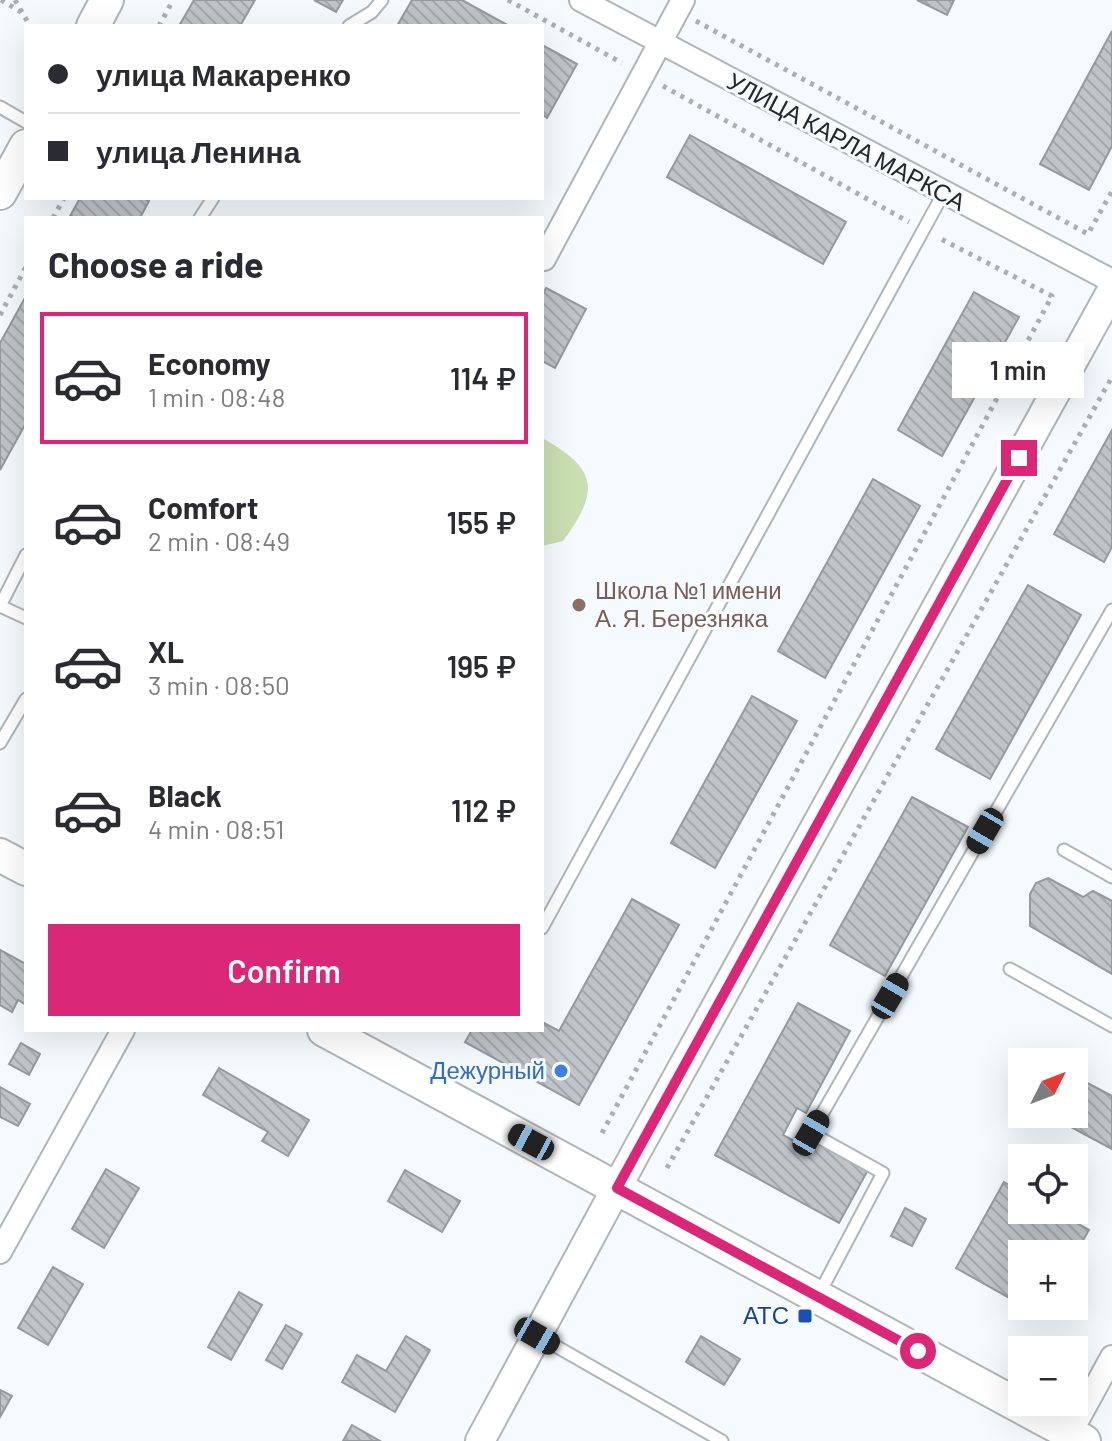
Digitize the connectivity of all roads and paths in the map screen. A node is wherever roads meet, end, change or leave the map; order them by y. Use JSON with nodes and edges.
{"nodes":[{"id":1,"x":1,"y":0,"type":"edge"},
{"id":2,"x":15,"y":0,"type":"edge"},
{"id":3,"x":107,"y":0,"type":"edge"},
{"id":4,"x":173,"y":0,"type":"edge"},
{"id":5,"x":382,"y":0,"type":"edge"},
{"id":6,"x":508,"y":0,"type":"edge"},
{"id":7,"x":581,"y":0,"type":"edge"},
{"id":8,"x":680,"y":5,"type":"edge"},
{"id":9,"x":22,"y":13,"type":"junction"},
{"id":10,"x":29,"y":24,"type":"edge"},
{"id":11,"x":94,"y":24,"type":"edge"},
{"id":12,"x":160,"y":24,"type":"edge"},
{"id":13,"x":352,"y":24,"type":"edge"},
{"id":14,"x":661,"y":42,"type":"junction"},
{"id":15,"x":644,"y":75,"type":"junction"},
{"id":16,"x":0,"y":107,"type":"edge"},
{"id":17,"x":24,"y":121,"type":"edge"},
{"id":18,"x":24,"y":150,"type":"edge"},
{"id":19,"x":1112,"y":191,"type":"edge"},
{"id":20,"x":0,"y":193,"type":"edge"},
{"id":21,"x":943,"y":194,"type":"junction"},
{"id":22,"x":924,"y":230,"type":"junction"},
{"id":23,"x":544,"y":259,"type":"edge"},
{"id":24,"x":24,"y":271,"type":"edge"},
{"id":25,"x":1112,"y":281,"type":"edge"},
{"id":26,"x":1112,"y":290,"type":"edge"},
{"id":27,"x":0,"y":315,"type":"edge"},
{"id":28,"x":1112,"y":377,"type":"edge"},
{"id":29,"x":24,"y":559,"type":"edge"},
{"id":30,"x":0,"y":606,"type":"edge"},
{"id":31,"x":1112,"y":610,"type":"edge"},
{"id":32,"x":24,"y":617,"type":"edge"},
{"id":33,"x":24,"y":702,"type":"edge"},
{"id":34,"x":0,"y":743,"type":"edge"},
{"id":35,"x":1064,"y":850,"type":"dead end"},
{"id":36,"x":0,"y":855,"type":"edge"},
{"id":37,"x":24,"y":868,"type":"edge"},
{"id":38,"x":1112,"y":877,"type":"edge"},
{"id":39,"x":544,"y":924,"type":"edge"},
{"id":40,"x":1010,"y":969,"type":"dead end"},
{"id":41,"x":1112,"y":1026,"type":"edge"},
{"id":42,"x":122,"y":1032,"type":"edge"},
{"id":43,"x":328,"y":1032,"type":"edge"},
{"id":44,"x":602,"y":1133,"type":"dead end"},
{"id":45,"x":667,"y":1168,"type":"dead end"},
{"id":46,"x":617,"y":1188,"type":"junction"},
{"id":47,"x":0,"y":1252,"type":"edge"},
{"id":48,"x":818,"y":1297,"type":"junction"},
{"id":49,"x":537,"y":1336,"type":"junction"},
{"id":50,"x":1112,"y":1357,"type":"edge"},
{"id":51,"x":1073,"y":1438,"type":"edge"},
{"id":52,"x":480,"y":1441,"type":"edge"},
{"id":53,"x":722,"y":1441,"type":"edge"}],
"edges":[{"from":1,"to":9,"type":"path"},
{"from":2,"to":9,"type":"path"},
{"from":3,"to":11,"type":"main road"},
{"from":4,"to":12,"type":"path"},
{"from":5,"to":13,"type":"lane"},
{"from":6,"to":15,"type":"path"},
{"from":7,"to":14,"type":"street","name":"УЛИЦА КАРЛА МАРКСА"},
{"from":8,"to":14,"type":"street"},
{"from":8,"to":19,"type":"path"},
{"from":9,"to":10,"type":"path"},
{"from":14,"to":15,"type":"street"},
{"from":14,"to":21,"type":"street","name":"УЛИЦА КАРЛА МАРКСА"},
{"from":15,"to":22,"type":"path"},
{"from":15,"to":23,"type":"street"},
{"from":16,"to":17,"type":"lane"},
{"from":18,"to":20,"type":"main road"},
{"from":21,"to":22,"type":"lane"},
{"from":21,"to":25,"type":"street","name":"УЛИЦА КАРЛА МАРКСА"},
{"from":22,"to":39,"type":"lane"},
{"from":22,"to":44,"type":"path"},
{"from":24,"to":27,"type":"path"},
{"from":26,"to":46,"type":"street"},
{"from":28,"to":45,"type":"path"},
{"from":29,"to":30,"type":"lane"},
{"from":30,"to":32,"type":"lane"},
{"from":31,"to":48,"type":"lane"},
{"from":33,"to":34,"type":"lane"},
{"from":35,"to":38,"type":"lane"},
{"from":36,"to":37,"type":"main road"},
{"from":40,"to":41,"type":"lane"},
{"from":42,"to":47,"type":"street"},
{"from":43,"to":46,"type":"main road"},
{"from":46,"to":48,"type":"main road"},
{"from":46,"to":49,"type":"street"},
{"from":48,"to":51,"type":"main road"},
{"from":49,"to":52,"type":"street"},
{"from":49,"to":53,"type":"lane"},
{"from":50,"to":51,"type":"street"}]}
